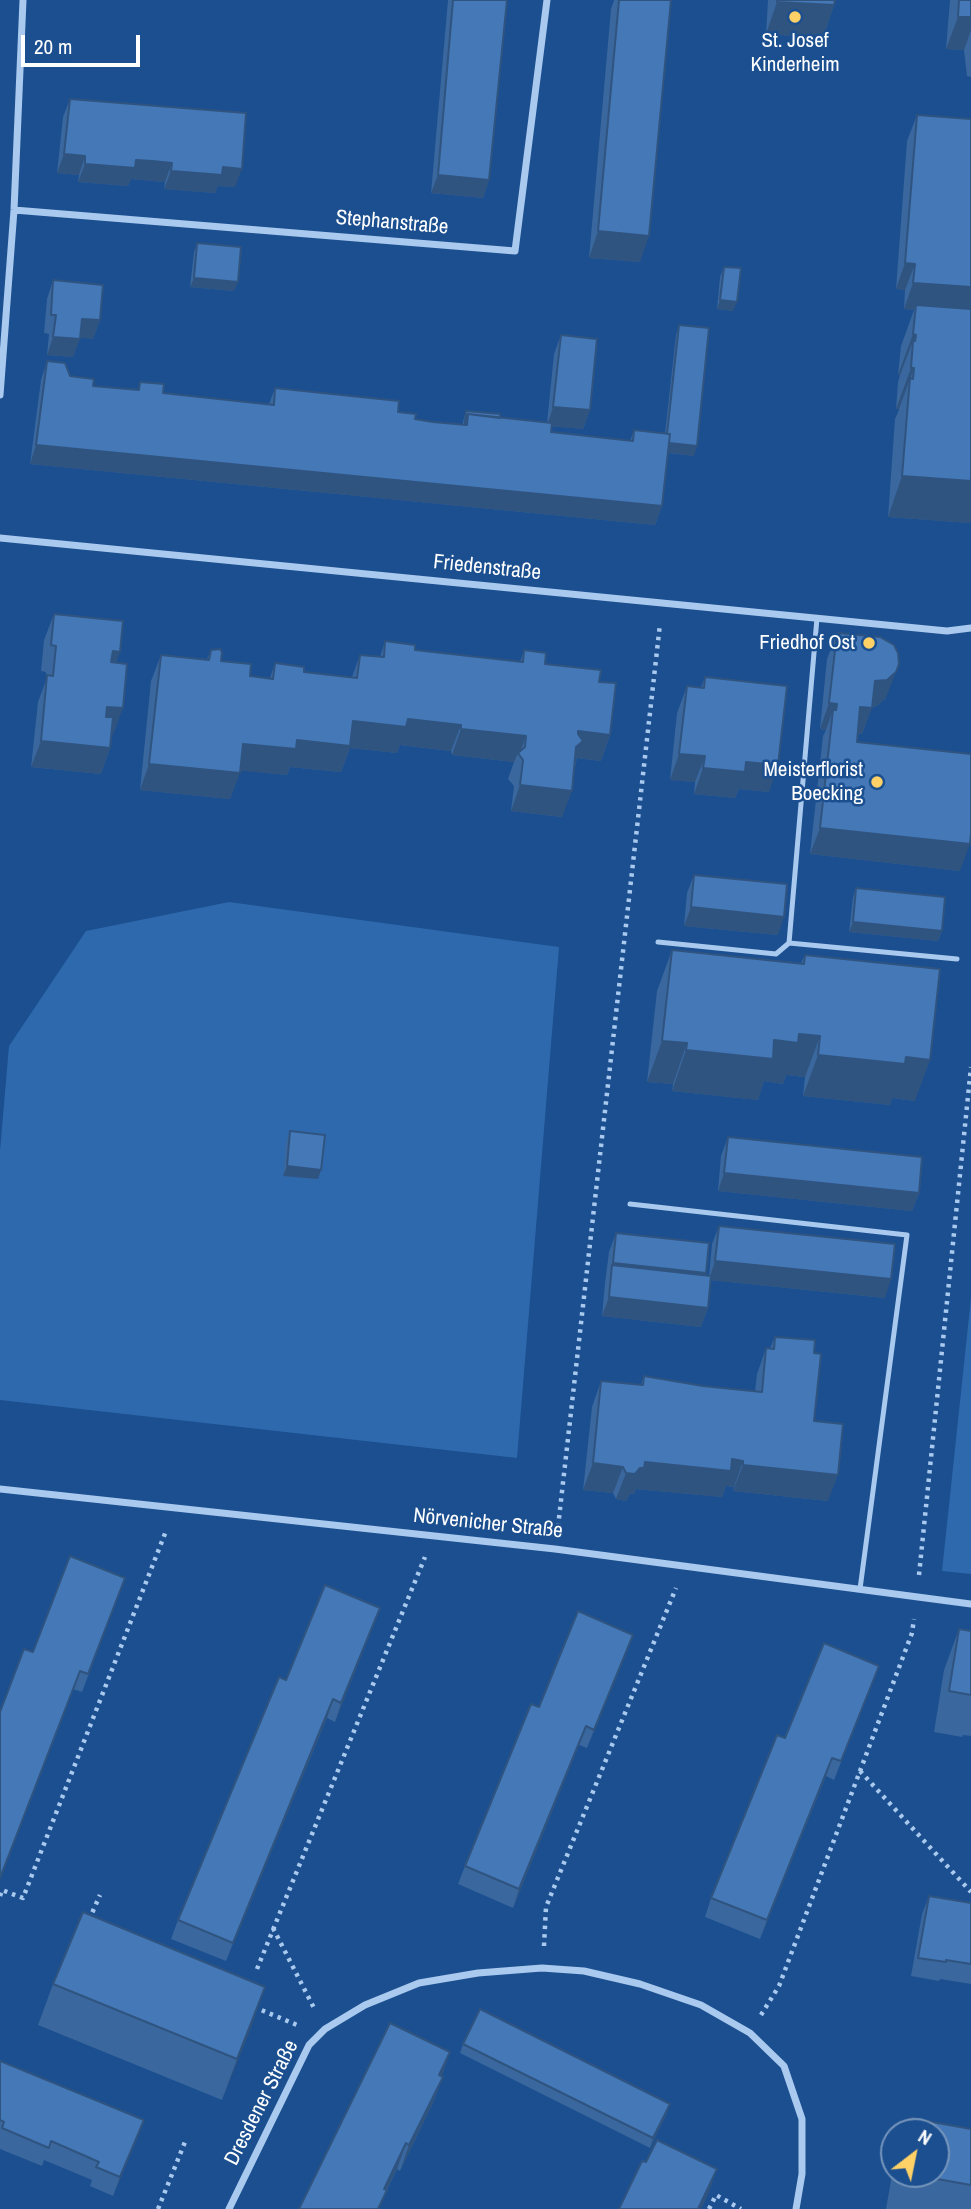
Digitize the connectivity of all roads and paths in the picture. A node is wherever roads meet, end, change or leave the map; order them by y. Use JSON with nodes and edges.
{"nodes":[{"id":1,"x":23,"y":0,"type":"edge"},
{"id":2,"x":547,"y":0,"type":"edge"},
{"id":3,"x":14,"y":210,"type":"junction"},
{"id":4,"x":0,"y":395,"type":"edge"},
{"id":5,"x":0,"y":538,"type":"edge"},
{"id":6,"x":662,"y":603,"type":"junction"},
{"id":7,"x":817,"y":618,"type":"junction"},
{"id":8,"x":971,"y":628,"type":"edge"},
{"id":9,"x":658,"y":942,"type":"dead end"},
{"id":10,"x":789,"y":943,"type":"junction"},
{"id":11,"x":957,"y":959,"type":"dead end"},
{"id":12,"x":971,"y":1067,"type":"edge"},
{"id":13,"x":630,"y":1205,"type":"dead end"},
{"id":14,"x":0,"y":1489,"type":"edge"},
{"id":15,"x":175,"y":1507,"type":"junction"},
{"id":16,"x":434,"y":1537,"type":"junction"},
{"id":17,"x":555,"y":1549,"type":"junction"},
{"id":18,"x":685,"y":1564,"type":"junction"},
{"id":19,"x":860,"y":1590,"type":"junction"},
{"id":20,"x":917,"y":1597,"type":"junction"},
{"id":21,"x":971,"y":1604,"type":"edge"},
{"id":22,"x":860,"y":1771,"type":"junction"},
{"id":23,"x":971,"y":1892,"type":"edge"},
{"id":24,"x":100,"y":1895,"type":"dead end"},
{"id":25,"x":0,"y":1896,"type":"edge"},
{"id":26,"x":86,"y":1927,"type":"edge"},
{"id":27,"x":273,"y":1928,"type":"junction"},
{"id":28,"x":542,"y":1968,"type":"junction"},
{"id":29,"x":257,"y":1969,"type":"dead end"},
{"id":30,"x":242,"y":2002,"type":"edge"},
{"id":31,"x":320,"y":2021,"type":"junction"},
{"id":32,"x":325,"y":2029,"type":"junction"},
{"id":33,"x":750,"y":2033,"type":"junction"},
{"id":34,"x":185,"y":2142,"type":"dead end"},
{"id":35,"x":158,"y":2209,"type":"edge"},
{"id":36,"x":229,"y":2209,"type":"edge"},
{"id":37,"x":709,"y":2209,"type":"edge"},
{"id":38,"x":740,"y":2209,"type":"edge"},
{"id":39,"x":796,"y":2209,"type":"edge"}],
"edges":[{"from":1,"to":3,"type":"street"},
{"from":2,"to":3,"type":"street","name":"Stephanstraße"},
{"from":3,"to":4,"type":"street"},
{"from":5,"to":6,"type":"street","name":"Friedenstraße"},
{"from":6,"to":7,"type":"street","name":"Friedenstraße"},
{"from":6,"to":17,"type":"path"},
{"from":7,"to":8,"type":"street","name":"Friedenstraße"},
{"from":7,"to":10,"type":"lane"},
{"from":9,"to":10,"type":"lane"},
{"from":10,"to":11,"type":"lane"},
{"from":12,"to":20,"type":"path"},
{"from":13,"to":19,"type":"lane"},
{"from":14,"to":15,"type":"street","name":"Nörvenicher Straße"},
{"from":15,"to":16,"type":"street","name":"Nörvenicher Straße"},
{"from":15,"to":25,"type":"path"},
{"from":16,"to":17,"type":"street","name":"Nörvenicher Straße"},
{"from":16,"to":27,"type":"path"},
{"from":17,"to":18,"type":"street","name":"Nörvenicher Straße"},
{"from":18,"to":19,"type":"street","name":"Nörvenicher Straße"},
{"from":18,"to":28,"type":"path"},
{"from":19,"to":20,"type":"street","name":"Nörvenicher Straße"},
{"from":20,"to":21,"type":"street","name":"Nörvenicher Straße"},
{"from":20,"to":22,"type":"path"},
{"from":22,"to":23,"type":"path"},
{"from":22,"to":33,"type":"path"},
{"from":24,"to":26,"type":"path"},
{"from":27,"to":29,"type":"path"},
{"from":27,"to":31,"type":"path"},
{"from":28,"to":32,"type":"street","name":"Dresdener Straße"},
{"from":28,"to":33,"type":"street","name":"Dresdener Straße"},
{"from":30,"to":31,"type":"path"},
{"from":31,"to":32,"type":"path"},
{"from":32,"to":36,"type":"street","name":"Dresdener Straße"},
{"from":33,"to":39,"type":"street","name":"Dresdener Straße"},
{"from":34,"to":35,"type":"path"},
{"from":37,"to":38,"type":"path"}]}
